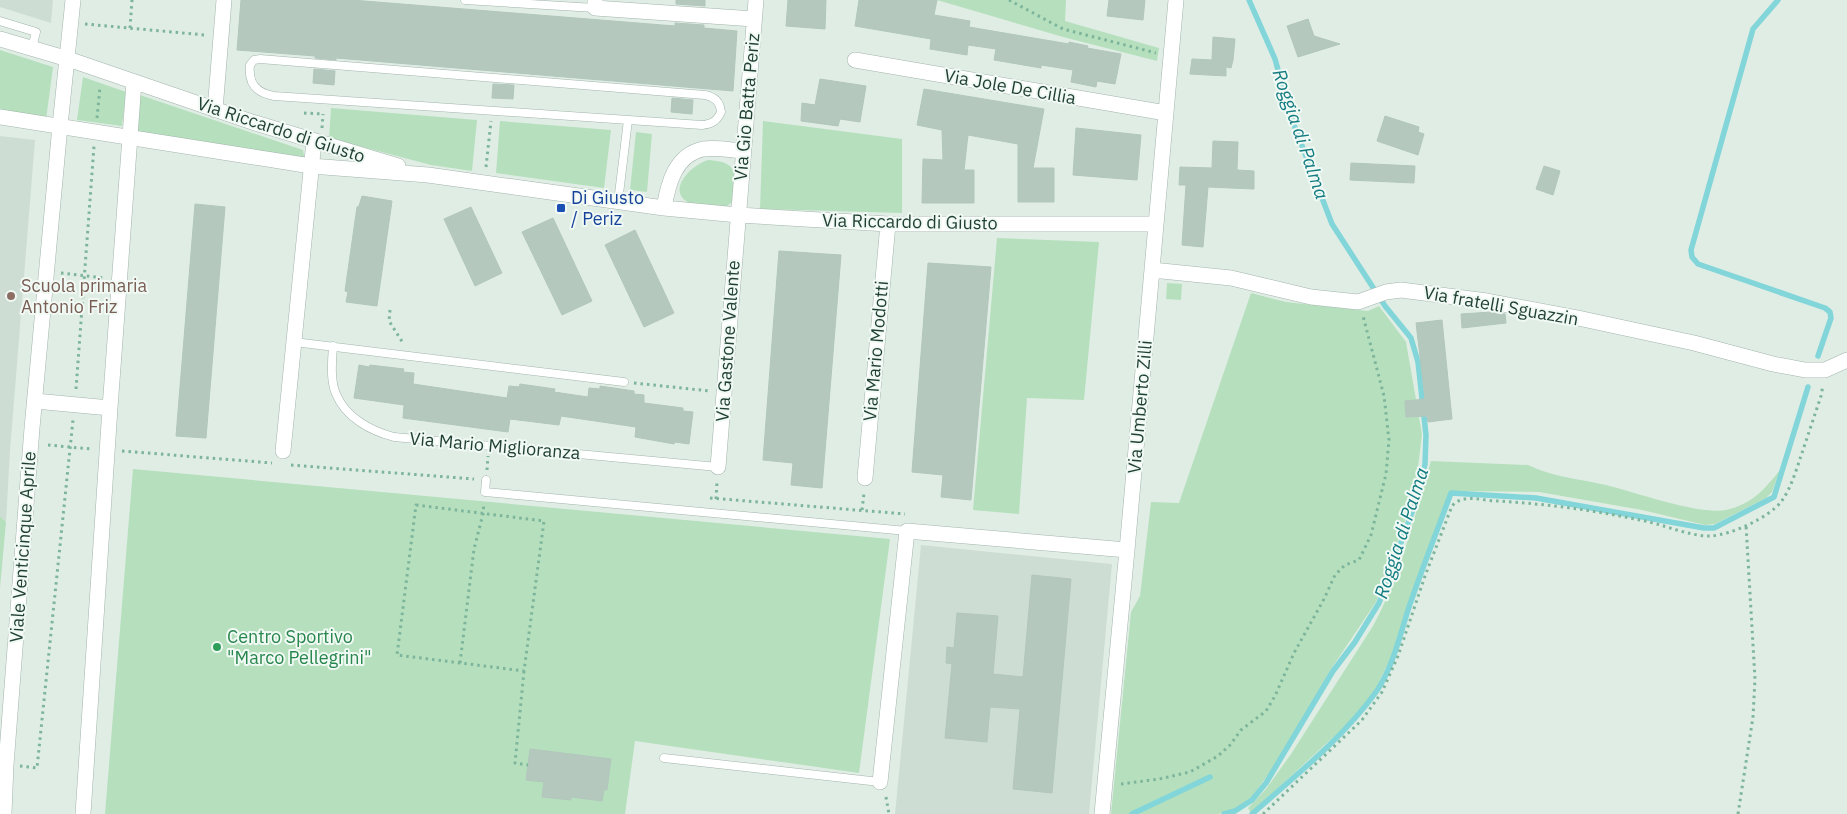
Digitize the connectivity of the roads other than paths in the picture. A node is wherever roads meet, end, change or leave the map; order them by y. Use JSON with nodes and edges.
{"nodes":[{"id":1,"x":74,"y":0,"type":"edge"},
{"id":2,"x":224,"y":0,"type":"edge"},
{"id":3,"x":465,"y":0,"type":"edge"},
{"id":4,"x":756,"y":0,"type":"edge"},
{"id":5,"x":1176,"y":0,"type":"edge"},
{"id":6,"x":595,"y":4,"type":"edge"},
{"id":7,"x":647,"y":6,"type":"edge"},
{"id":8,"x":754,"y":19,"type":"junction"},
{"id":9,"x":0,"y":21,"type":"edge"},
{"id":10,"x":0,"y":39,"type":"edge"},
{"id":11,"x":32,"y":48,"type":"junction"},
{"id":12,"x":68,"y":59,"type":"junction"},
{"id":13,"x":855,"y":60,"type":"dead end"},
{"id":14,"x":134,"y":82,"type":"junction"},
{"id":15,"x":215,"y":110,"type":"junction"},
{"id":16,"x":1166,"y":113,"type":"junction"},
{"id":17,"x":0,"y":117,"type":"edge"},
{"id":18,"x":628,"y":120,"type":"junction"},
{"id":19,"x":60,"y":126,"type":"junction"},
{"id":20,"x":131,"y":137,"type":"junction"},
{"id":21,"x":314,"y":142,"type":"junction"},
{"id":22,"x":743,"y":151,"type":"junction"},
{"id":23,"x":312,"y":166,"type":"junction"},
{"id":24,"x":428,"y":175,"type":"junction"},
{"id":25,"x":618,"y":202,"type":"junction"},
{"id":26,"x":664,"y":208,"type":"junction"},
{"id":27,"x":738,"y":215,"type":"junction"},
{"id":28,"x":888,"y":224,"type":"junction"},
{"id":29,"x":1156,"y":224,"type":"junction"},
{"id":30,"x":1152,"y":270,"type":"junction"},
{"id":31,"x":294,"y":342,"type":"junction"},
{"id":32,"x":333,"y":346,"type":"junction"},
{"id":33,"x":1847,"y":360,"type":"edge"},
{"id":34,"x":624,"y":382,"type":"road end"},
{"id":35,"x":35,"y":401,"type":"junction"},
{"id":36,"x":110,"y":408,"type":"junction"},
{"id":37,"x":283,"y":451,"type":"dead end"},
{"id":38,"x":718,"y":467,"type":"joint"},
{"id":39,"x":865,"y":478,"type":"dead end"},
{"id":40,"x":486,"y":480,"type":"road end"},
{"id":41,"x":907,"y":531,"type":"junction"},
{"id":42,"x":1127,"y":550,"type":"junction"},
{"id":43,"x":664,"y":758,"type":"dead end"},
{"id":44,"x":880,"y":782,"type":"joint"},
{"id":45,"x":4,"y":814,"type":"edge"},
{"id":46,"x":83,"y":814,"type":"edge"},
{"id":47,"x":1102,"y":814,"type":"edge"}],
"edges":[{"from":1,"to":12,"type":"street"},
{"from":2,"to":15,"type":"street"},
{"from":3,"to":6,"type":"lane"},
{"from":4,"to":8,"type":"street","name":"Via Gio Batta Periz"},
{"from":5,"to":16,"type":"street","name":"Via Umberto Zilli"},
{"from":6,"to":7,"type":"street"},
{"from":7,"to":8,"type":"street"},
{"from":8,"to":22,"type":"street","name":"Via Gio Batta Periz"},
{"from":9,"to":11,"type":"lane"},
{"from":10,"to":11,"type":"street","name":"Via Riccardo di Giusto"},
{"from":11,"to":12,"type":"street","name":"Via Riccardo di Giusto"},
{"from":12,"to":14,"type":"street","name":"Via Riccardo di Giusto"},
{"from":12,"to":19,"type":"street"},
{"from":13,"to":16,"type":"street","name":"Via Jole De Cillia"},
{"from":14,"to":15,"type":"street","name":"Via Riccardo di Giusto"},
{"from":14,"to":20,"type":"street"},
{"from":15,"to":21,"type":"street","name":"Via Riccardo di Giusto"},
{"from":16,"to":29,"type":"street","name":"Via Umberto Zilli"},
{"from":17,"to":19,"type":"street","name":"Via Riccardo di Giusto"},
{"from":18,"to":18,"type":"lane"},
{"from":18,"to":25,"type":"lane"},
{"from":19,"to":20,"type":"street","name":"Via Riccardo di Giusto"},
{"from":19,"to":35,"type":"street","name":"Viale Venticinque Aprile"},
{"from":20,"to":23,"type":"street","name":"Via Riccardo di Giusto"},
{"from":20,"to":36,"type":"street"},
{"from":21,"to":23,"type":"street"},
{"from":21,"to":24,"type":"street","name":"Via Riccardo di Giusto"},
{"from":22,"to":26,"type":"street"},
{"from":22,"to":27,"type":"street","name":"Via Gio Batta Periz"},
{"from":23,"to":24,"type":"street","name":"Via Riccardo di Giusto"},
{"from":23,"to":31,"type":"street"},
{"from":24,"to":25,"type":"street","name":"Via Riccardo di Giusto"},
{"from":25,"to":26,"type":"street","name":"Via Riccardo di Giusto"},
{"from":26,"to":27,"type":"street","name":"Via Riccardo di Giusto"},
{"from":27,"to":28,"type":"street","name":"Via Riccardo di Giusto"},
{"from":27,"to":38,"type":"street","name":"Via Gastone Valente"},
{"from":28,"to":29,"type":"street","name":"Via Riccardo di Giusto"},
{"from":28,"to":39,"type":"street","name":"Via Mario Modotti"},
{"from":29,"to":30,"type":"street","name":"Via Umberto Zilli"},
{"from":30,"to":33,"type":"street","name":"Via fratelli Sguazzin"},
{"from":30,"to":42,"type":"street","name":"Via Umberto Zilli"},
{"from":31,"to":32,"type":"lane"},
{"from":31,"to":37,"type":"street"},
{"from":32,"to":34,"type":"lane"},
{"from":32,"to":38,"type":"lane","name":"Via Mario Miglioranza"},
{"from":35,"to":36,"type":"street"},
{"from":35,"to":45,"type":"street","name":"Viale Venticinque Aprile"},
{"from":36,"to":46,"type":"street"},
{"from":40,"to":41,"type":"lane"},
{"from":41,"to":42,"type":"street"},
{"from":41,"to":44,"type":"street"},
{"from":42,"to":47,"type":"street","name":"Via Umberto Zilli"},
{"from":43,"to":44,"type":"lane"}]}
